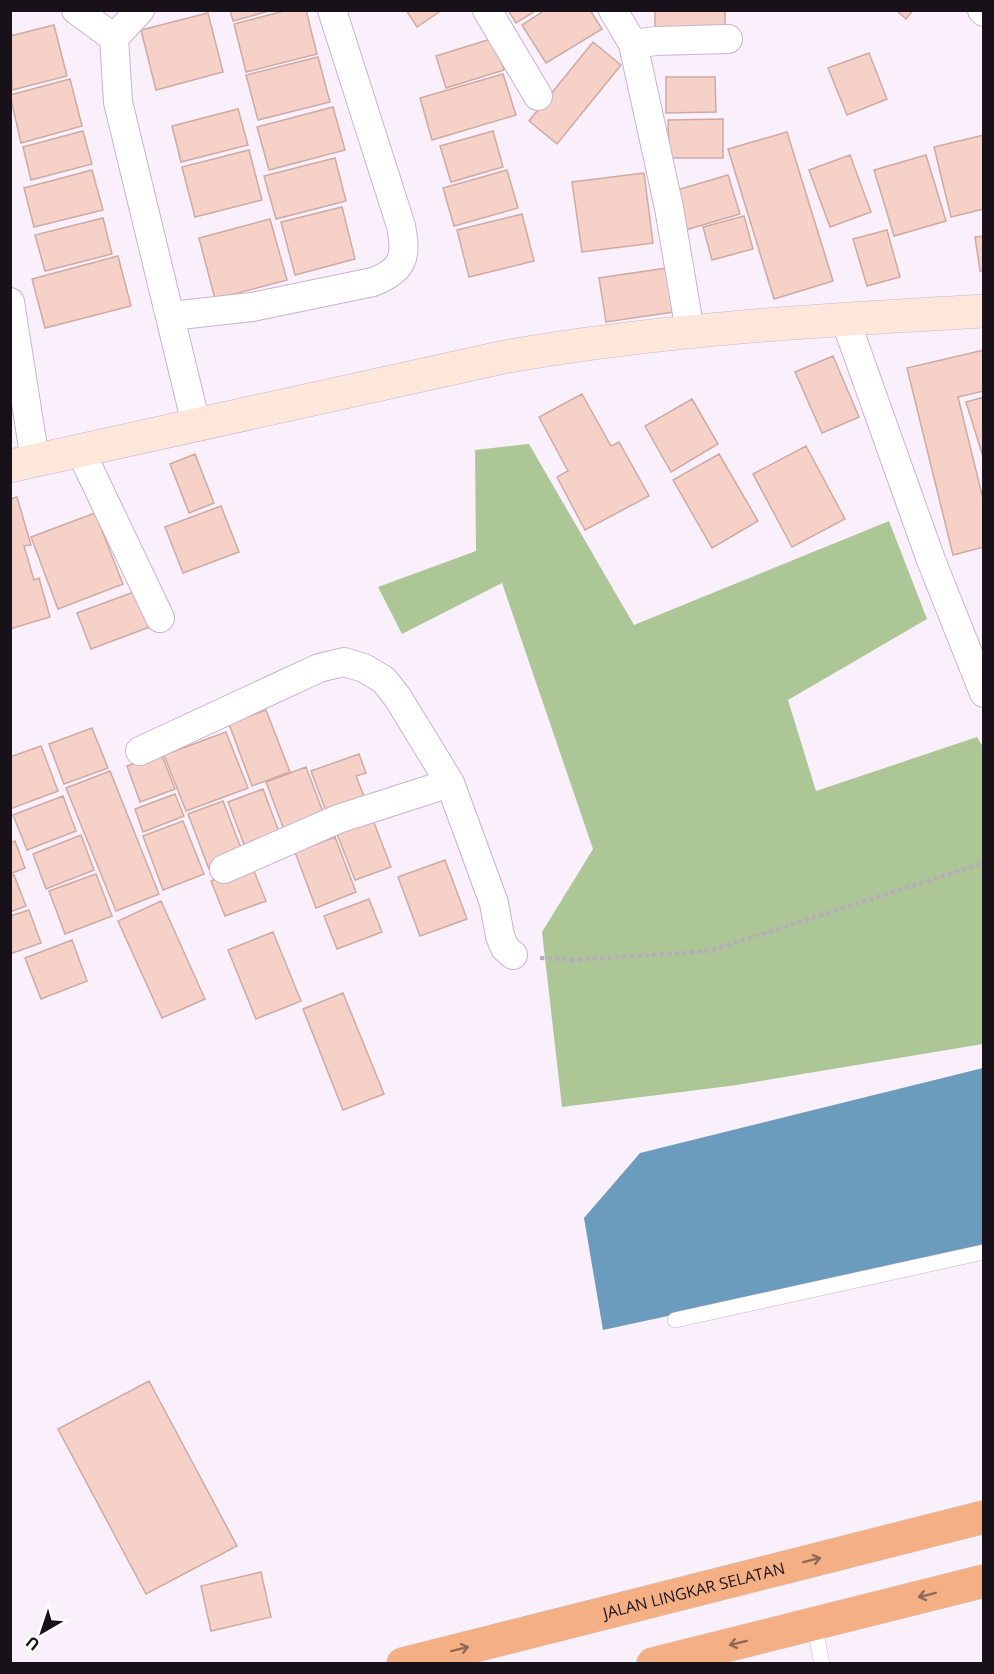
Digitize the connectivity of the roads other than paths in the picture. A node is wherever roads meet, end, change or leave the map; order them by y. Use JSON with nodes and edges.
{"nodes":[{"id":1,"x":76,"y":10,"type":"edge"},
{"id":2,"x":140,"y":10,"type":"edge"},
{"id":3,"x":332,"y":10,"type":"edge"},
{"id":4,"x":487,"y":10,"type":"edge"},
{"id":5,"x":613,"y":10,"type":"edge"},
{"id":6,"x":114,"y":38,"type":"junction"},
{"id":7,"x":728,"y":39,"type":"dead end"},
{"id":8,"x":633,"y":44,"type":"junction"},
{"id":9,"x":538,"y":96,"type":"dead end"},
{"id":10,"x":10,"y":302,"type":"edge"},
{"id":11,"x":984,"y":311,"type":"edge"},
{"id":12,"x":171,"y":316,"type":"junction"},
{"id":13,"x":845,"y":319,"type":"junction"},
{"id":14,"x":690,"y":331,"type":"junction"},
{"id":15,"x":196,"y":424,"type":"junction"},
{"id":16,"x":81,"y":450,"type":"junction"},
{"id":17,"x":23,"y":463,"type":"edge"},
{"id":18,"x":160,"y":618,"type":"dead end"},
{"id":19,"x":984,"y":693,"type":"edge"},
{"id":20,"x":140,"y":751,"type":"dead end"},
{"id":21,"x":450,"y":783,"type":"junction"},
{"id":22,"x":224,"y":869,"type":"dead end"},
{"id":23,"x":513,"y":956,"type":"road end"},
{"id":24,"x":984,"y":1252,"type":"edge"},
{"id":25,"x":675,"y":1320,"type":"dead end"},
{"id":26,"x":984,"y":1517,"type":"edge"},
{"id":27,"x":984,"y":1581,"type":"edge"},
{"id":28,"x":814,"y":1624,"type":"junction"},
{"id":29,"x":403,"y":1664,"type":"edge"},
{"id":30,"x":653,"y":1664,"type":"edge"},
{"id":31,"x":822,"y":1664,"type":"edge"}],
"edges":[{"from":1,"to":6,"type":"street"},
{"from":2,"to":6,"type":"street"},
{"from":3,"to":12,"type":"street"},
{"from":4,"to":9,"type":"street"},
{"from":5,"to":8,"type":"street"},
{"from":6,"to":12,"type":"street"},
{"from":7,"to":8,"type":"street"},
{"from":8,"to":14,"type":"street"},
{"from":10,"to":17,"type":"street"},
{"from":11,"to":13,"type":"street"},
{"from":12,"to":15,"type":"street"},
{"from":13,"to":14,"type":"street"},
{"from":13,"to":19,"type":"street"},
{"from":14,"to":15,"type":"street"},
{"from":15,"to":16,"type":"street"},
{"from":16,"to":17,"type":"street"},
{"from":16,"to":18,"type":"street"},
{"from":20,"to":21,"type":"street"},
{"from":21,"to":22,"type":"street"},
{"from":21,"to":23,"type":"street"},
{"from":24,"to":25,"type":"lane"},
{"from":29,"to":26,"type":"highway","name":"JALAN LINGKAR SELATAN","one_way":true},
{"from":27,"to":28,"type":"highway","one_way":true},
{"from":28,"to":30,"type":"highway","one_way":true},
{"from":28,"to":31,"type":"lane"}]}
